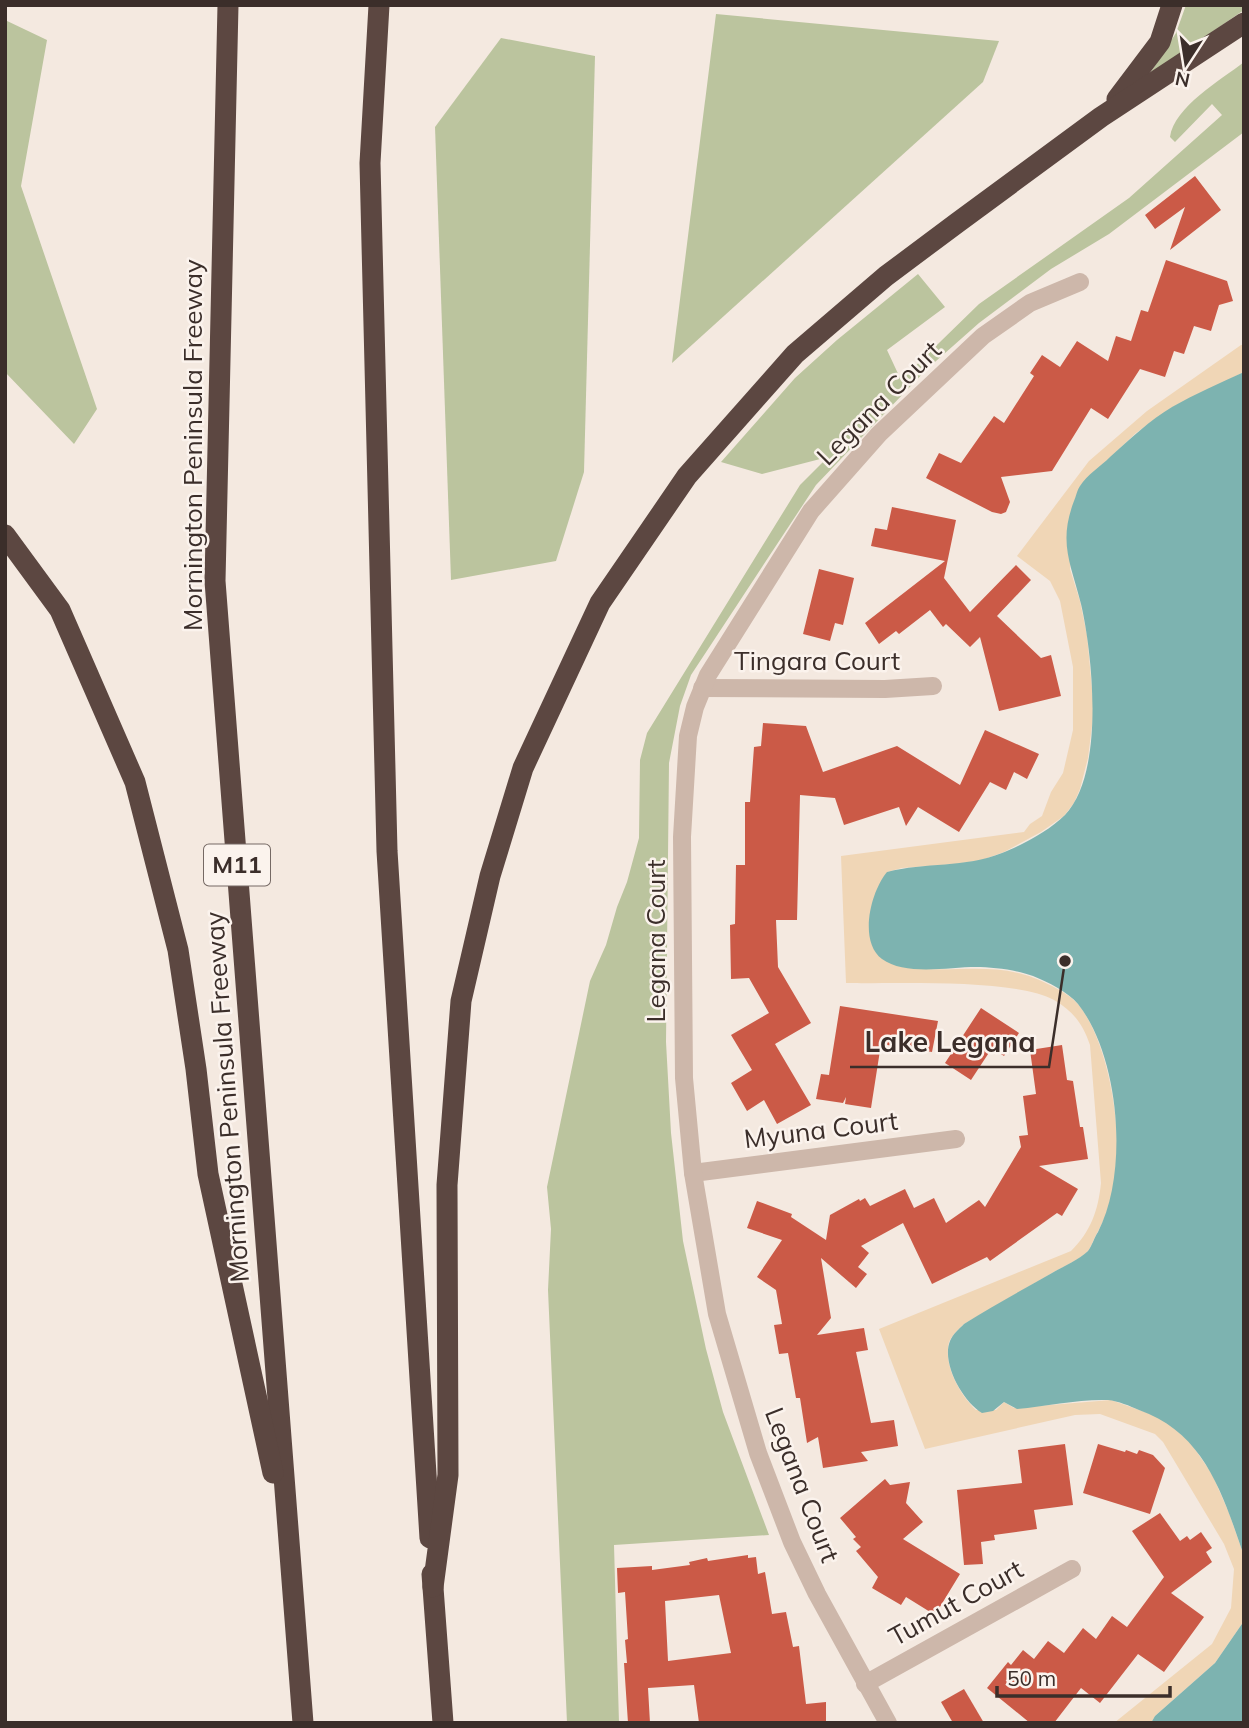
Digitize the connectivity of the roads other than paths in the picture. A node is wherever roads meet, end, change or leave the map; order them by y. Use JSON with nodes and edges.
{"nodes":[{"id":1,"x":228,"y":5,"type":"edge"},
{"id":2,"x":379,"y":5,"type":"edge"},
{"id":3,"x":1172,"y":5,"type":"edge"},
{"id":4,"x":1244,"y":23,"type":"edge"},
{"id":5,"x":1101,"y":117,"type":"junction"},
{"id":6,"x":1080,"y":282,"type":"dead end"},
{"id":7,"x":5,"y":535,"type":"edge"},
{"id":8,"x":933,"y":686,"type":"dead end"},
{"id":9,"x":702,"y":688,"type":"junction"},
{"id":10,"x":956,"y":1139,"type":"dead end"},
{"id":11,"x":693,"y":1173,"type":"junction"},
{"id":12,"x":290,"y":1550,"type":"junction"},
{"id":13,"x":1072,"y":1569,"type":"dead end"},
{"id":14,"x":433,"y":1587,"type":"junction"},
{"id":15,"x":865,"y":1684,"type":"junction"},
{"id":16,"x":303,"y":1723,"type":"edge"},
{"id":17,"x":443,"y":1723,"type":"edge"},
{"id":18,"x":888,"y":1723,"type":"edge"}],
"edges":[{"from":1,"to":12,"type":"highway","name":"Mornington Peninsula Freeway","number":"M11"},
{"from":2,"to":14,"type":"highway"},
{"from":3,"to":5,"type":"highway"},
{"from":4,"to":5,"type":"highway"},
{"from":5,"to":14,"type":"highway"},
{"from":6,"to":9,"type":"street","name":"Legana Court"},
{"from":7,"to":12,"type":"highway"},
{"from":8,"to":9,"type":"street","name":"Tingara Court"},
{"from":9,"to":11,"type":"street","name":"Legana Court"},
{"from":10,"to":11,"type":"street","name":"Myuna Court"},
{"from":11,"to":15,"type":"street","name":"Legana Court"},
{"from":12,"to":16,"type":"highway","name":"Mornington Peninsula Freeway","number":"M11"},
{"from":13,"to":15,"type":"street","name":"Tumut Court"},
{"from":14,"to":17,"type":"highway"},
{"from":15,"to":18,"type":"street","name":"Legana Court"}]}
